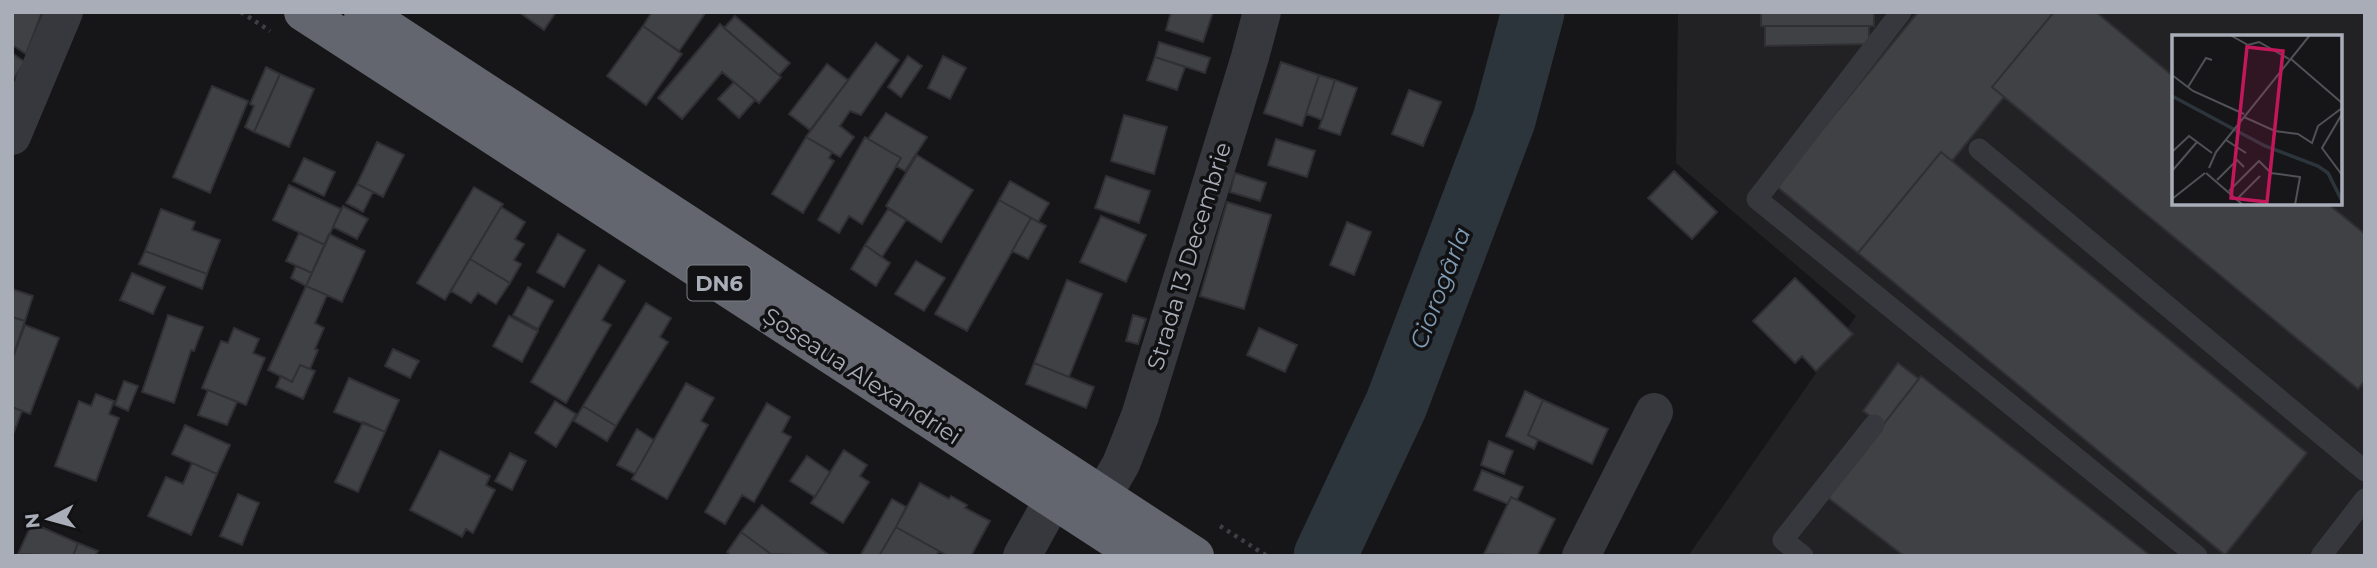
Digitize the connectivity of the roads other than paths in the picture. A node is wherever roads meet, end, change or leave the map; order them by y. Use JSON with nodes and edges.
{"nodes":[{"id":1,"x":64,"y":12,"type":"edge"},
{"id":2,"x":303,"y":12,"type":"edge"},
{"id":3,"x":363,"y":12,"type":"edge"},
{"id":4,"x":1262,"y":12,"type":"edge"},
{"id":5,"x":1901,"y":12,"type":"edge"},
{"id":6,"x":12,"y":135,"type":"edge"},
{"id":7,"x":1979,"y":149,"type":"dead end"},
{"id":8,"x":1654,"y":412,"type":"dead end"},
{"id":9,"x":1874,"y":425,"type":"dead end"},
{"id":10,"x":2365,"y":471,"type":"edge"},
{"id":11,"x":1103,"y":495,"type":"junction"},
{"id":12,"x":2365,"y":499,"type":"edge"},
{"id":13,"x":1053,"y":500,"type":"junction"},
{"id":14,"x":1141,"y":544,"type":"edge"},
{"id":15,"x":1022,"y":556,"type":"edge"},
{"id":16,"x":1195,"y":556,"type":"edge"},
{"id":17,"x":1581,"y":556,"type":"edge"},
{"id":18,"x":1803,"y":556,"type":"edge"},
{"id":19,"x":2197,"y":556,"type":"edge"},
{"id":20,"x":2321,"y":556,"type":"edge"}],
"edges":[{"from":1,"to":6,"type":"street"},
{"from":2,"to":13,"type":"highway","name":"Șoseaua Alexandriei","number":"DN6"},
{"from":3,"to":11,"type":"highway","name":"Șoseaua Alexandriei","number":"DN6"},
{"from":4,"to":11,"type":"street","name":"Strada 13 Decembrie"},
{"from":5,"to":19,"type":"lane"},
{"from":7,"to":10,"type":"lane"},
{"from":8,"to":17,"type":"street"},
{"from":9,"to":18,"type":"lane"},
{"from":11,"to":14,"type":"highway","name":"Șoseaua Alexandriei","number":"DN6"},
{"from":12,"to":20,"type":"lane"},
{"from":13,"to":14,"type":"highway","name":"Șoseaua Alexandriei","number":"DN6"},
{"from":13,"to":15,"type":"street"},
{"from":14,"to":16,"type":"highway","name":"Șoseaua Alexandriei","number":"DN6"}]}
